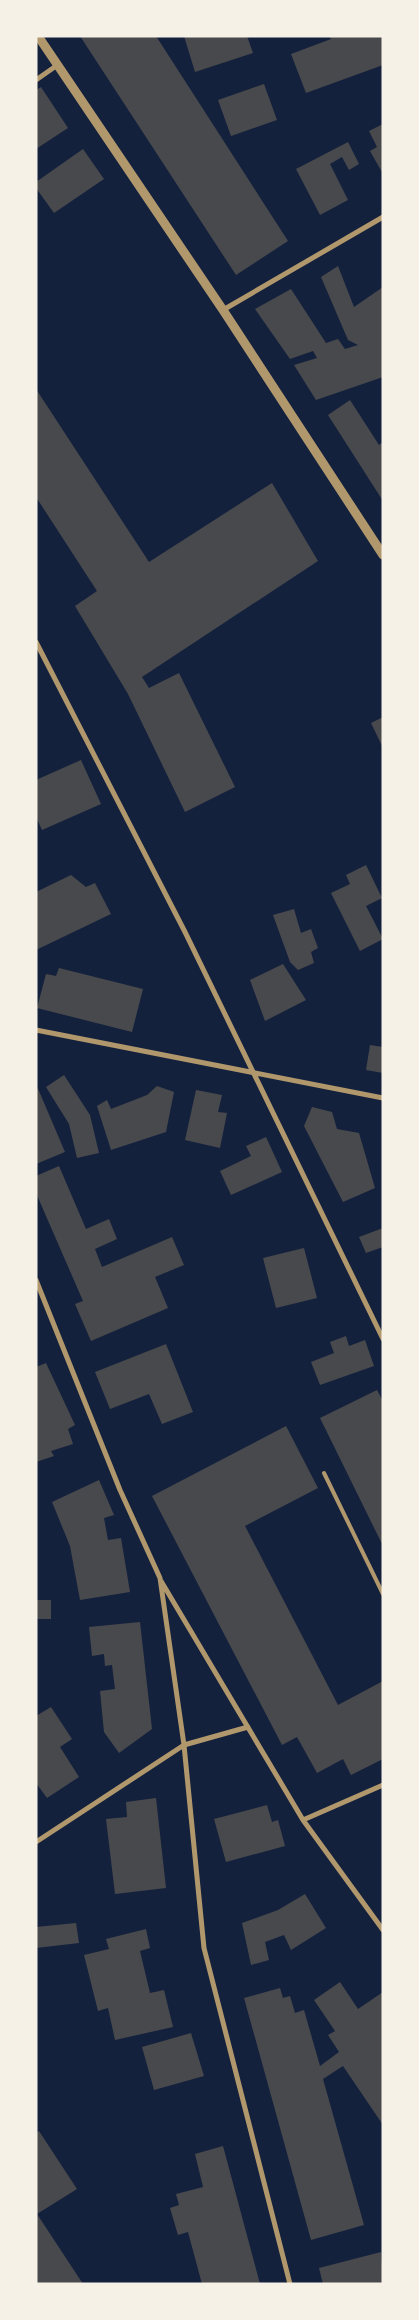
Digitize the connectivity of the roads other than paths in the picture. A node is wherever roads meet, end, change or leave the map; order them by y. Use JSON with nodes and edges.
{"nodes":[{"id":1,"x":38,"y":36,"type":"edge"},
{"id":2,"x":56,"y":66,"type":"junction"},
{"id":3,"x":36,"y":80,"type":"edge"},
{"id":4,"x":383,"y":217,"type":"edge"},
{"id":5,"x":223,"y":310,"type":"junction"},
{"id":6,"x":383,"y":555,"type":"edge"},
{"id":7,"x":36,"y":642,"type":"edge"},
{"id":8,"x":36,"y":1030,"type":"edge"},
{"id":9,"x":255,"y":1074,"type":"junction"},
{"id":10,"x":383,"y":1098,"type":"edge"},
{"id":11,"x":36,"y":1280,"type":"edge"},
{"id":12,"x":383,"y":1339,"type":"edge"},
{"id":13,"x":324,"y":1473,"type":"dead end"},
{"id":14,"x":160,"y":1578,"type":"junction"},
{"id":15,"x":383,"y":1594,"type":"edge"},
{"id":16,"x":248,"y":1726,"type":"junction"},
{"id":17,"x":184,"y":1745,"type":"junction"},
{"id":18,"x":383,"y":1785,"type":"edge"},
{"id":19,"x":303,"y":1820,"type":"junction"},
{"id":20,"x":36,"y":1842,"type":"edge"},
{"id":21,"x":383,"y":1930,"type":"edge"},
{"id":22,"x":290,"y":2284,"type":"edge"}],
"edges":[{"from":1,"to":2,"type":"street"},
{"from":2,"to":3,"type":"street"},
{"from":2,"to":5,"type":"street"},
{"from":4,"to":5,"type":"street"},
{"from":5,"to":6,"type":"street"},
{"from":7,"to":9,"type":"street"},
{"from":8,"to":9,"type":"street"},
{"from":9,"to":10,"type":"street"},
{"from":9,"to":12,"type":"street"},
{"from":11,"to":14,"type":"street"},
{"from":13,"to":15,"type":"lane"},
{"from":14,"to":16,"type":"street"},
{"from":14,"to":17,"type":"street"},
{"from":16,"to":17,"type":"street"},
{"from":16,"to":19,"type":"street"},
{"from":17,"to":20,"type":"street"},
{"from":17,"to":22,"type":"street"},
{"from":18,"to":19,"type":"street"},
{"from":19,"to":21,"type":"street"}]}
